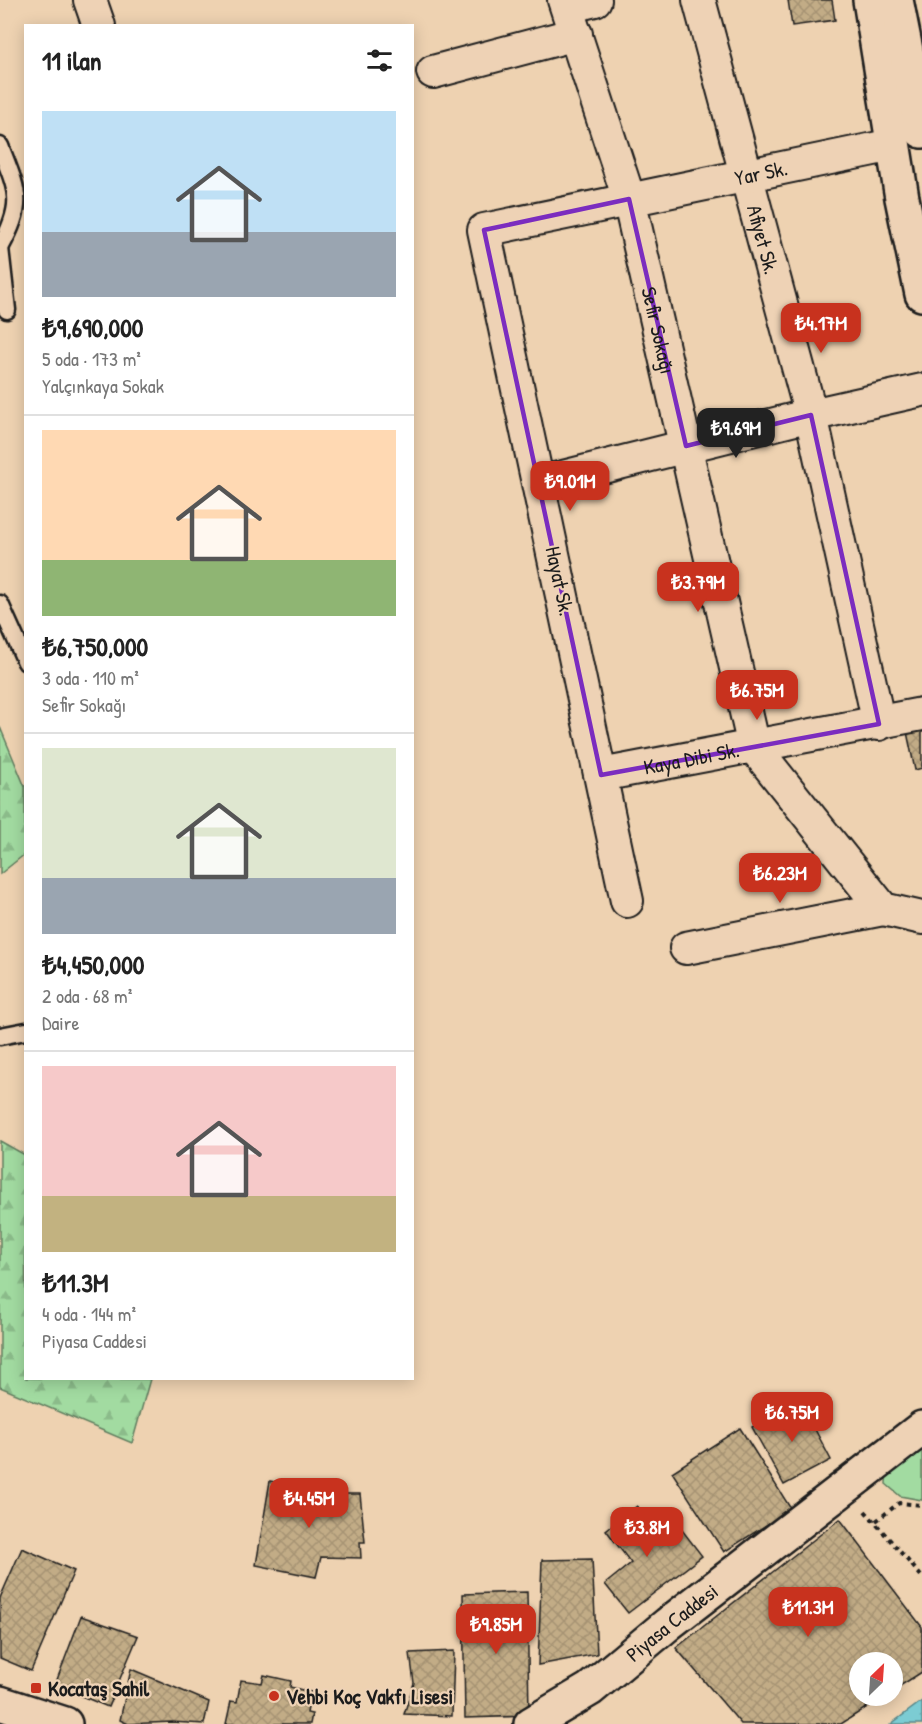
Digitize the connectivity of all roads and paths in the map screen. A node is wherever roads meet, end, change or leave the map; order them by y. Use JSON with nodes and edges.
{"nodes":[{"id":1,"x":90,"y":0,"type":"edge"},
{"id":2,"x":699,"y":0,"type":"edge"},
{"id":3,"x":895,"y":2,"type":"edge"},
{"id":4,"x":575,"y":10,"type":"edge"},
{"id":5,"x":98,"y":24,"type":"edge"},
{"id":6,"x":433,"y":72,"type":"dead end"},
{"id":7,"x":922,"y":131,"type":"edge"},
{"id":8,"x":908,"y":142,"type":"edge"},
{"id":9,"x":0,"y":146,"type":"edge"},
{"id":10,"x":746,"y":174,"type":"junction"},
{"id":11,"x":629,"y":199,"type":"junction"},
{"id":12,"x":20,"y":225,"type":"edge"},
{"id":13,"x":0,"y":248,"type":"edge"},
{"id":14,"x":922,"y":294,"type":"edge"},
{"id":15,"x":7,"y":310,"type":"dead end"},
{"id":16,"x":922,"y":390,"type":"edge"},
{"id":17,"x":811,"y":415,"type":"junction"},
{"id":18,"x":686,"y":446,"type":"junction"},
{"id":19,"x":539,"y":483,"type":"junction"},
{"id":20,"x":0,"y":604,"type":"edge"},
{"id":21,"x":24,"y":658,"type":"edge"},
{"id":22,"x":922,"y":714,"type":"edge"},
{"id":23,"x":879,"y":724,"type":"junction"},
{"id":24,"x":754,"y":747,"type":"junction"},
{"id":25,"x":601,"y":775,"type":"junction"},
{"id":26,"x":627,"y":901,"type":"dead end"},
{"id":27,"x":883,"y":909,"type":"junction"},
{"id":28,"x":922,"y":918,"type":"edge"},
{"id":29,"x":686,"y":948,"type":"dead end"},
{"id":30,"x":24,"y":1031,"type":"edge"},
{"id":31,"x":0,"y":1036,"type":"edge"},
{"id":32,"x":922,"y":1428,"type":"edge"},
{"id":33,"x":844,"y":1489,"type":"junction"},
{"id":34,"x":922,"y":1505,"type":"edge"},
{"id":35,"x":876,"y":1521,"type":"junction"},
{"id":36,"x":922,"y":1577,"type":"edge"},
{"id":37,"x":0,"y":1703,"type":"edge"},
{"id":38,"x":65,"y":1724,"type":"edge"},
{"id":39,"x":531,"y":1724,"type":"edge"}],
"edges":[{"from":1,"to":5,"type":"street"},
{"from":2,"to":10,"type":"street","name":"Afiyet Sk."},
{"from":3,"to":7,"type":"main road"},
{"from":3,"to":8,"type":"main road"},
{"from":4,"to":6,"type":"street"},
{"from":4,"to":11,"type":"street","name":"Sefir Sokağı"},
{"from":8,"to":10,"type":"street","name":"Yar Sk."},
{"from":8,"to":14,"type":"main road"},
{"from":9,"to":12,"type":"lane"},
{"from":10,"to":11,"type":"street","name":"Yar Sk."},
{"from":10,"to":17,"type":"street","name":"Afiyet Sk."},
{"from":11,"to":18,"type":"street","name":"Sefir Sokağı"},
{"from":11,"to":19,"type":"street","name":"Hayat Sk."},
{"from":12,"to":13,"type":"lane"},
{"from":13,"to":15,"type":"lane"},
{"from":16,"to":17,"type":"street"},
{"from":17,"to":18,"type":"street"},
{"from":17,"to":23,"type":"street","name":"Afiyet Sk."},
{"from":18,"to":19,"type":"street"},
{"from":18,"to":24,"type":"street","name":"Sefir Sokağı"},
{"from":19,"to":25,"type":"street","name":"Hayat Sk."},
{"from":20,"to":21,"type":"lane"},
{"from":22,"to":23,"type":"street","name":"Kaya Dibi Sk."},
{"from":23,"to":24,"type":"street","name":"Kaya Dibi Sk."},
{"from":24,"to":25,"type":"street","name":"Kaya Dibi Sk."},
{"from":24,"to":27,"type":"street","name":"Sefir Sokağı"},
{"from":25,"to":26,"type":"street","name":"Hayat Sk."},
{"from":27,"to":28,"type":"street"},
{"from":27,"to":29,"type":"street"},
{"from":30,"to":31,"type":"lane"},
{"from":32,"to":33,"type":"main road","name":"Piyasa Caddesi"},
{"from":33,"to":35,"type":"path"},
{"from":33,"to":39,"type":"main road","name":"Piyasa Caddesi"},
{"from":34,"to":35,"type":"path"},
{"from":35,"to":36,"type":"path"},
{"from":37,"to":38,"type":"main road"}]}
